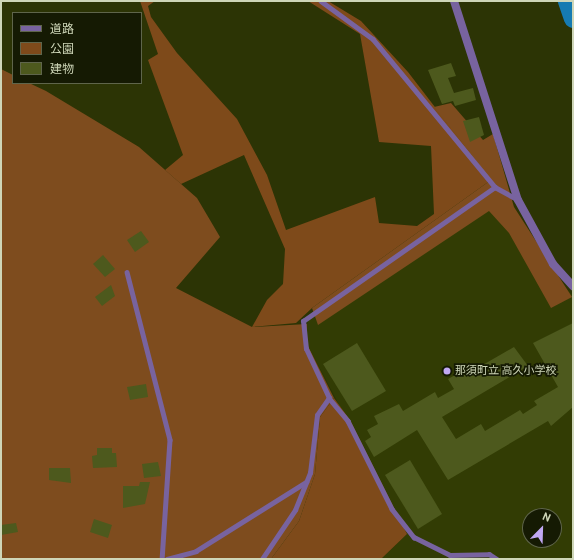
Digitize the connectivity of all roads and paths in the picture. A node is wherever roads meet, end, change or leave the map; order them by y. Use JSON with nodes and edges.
{"nodes":[{"id":1,"x":321,"y":1,"type":"edge"},
{"id":2,"x":454,"y":1,"type":"edge"},
{"id":3,"x":494,"y":187,"type":"junction"},
{"id":4,"x":518,"y":200,"type":"junction"},
{"id":5,"x":127,"y":272,"type":"dead end"},
{"id":6,"x":573,"y":286,"type":"edge"},
{"id":7,"x":330,"y":398,"type":"junction"},
{"id":8,"x":306,"y":482,"type":"junction"},
{"id":9,"x":162,"y":559,"type":"edge"},
{"id":10,"x":167,"y":559,"type":"edge"},
{"id":11,"x":262,"y":559,"type":"edge"},
{"id":12,"x":497,"y":559,"type":"edge"}],
"edges":[{"from":1,"to":3,"type":"lane"},
{"from":2,"to":4,"type":"street"},
{"from":3,"to":4,"type":"lane"},
{"from":3,"to":7,"type":"lane"},
{"from":4,"to":6,"type":"street"},
{"from":5,"to":9,"type":"lane"},
{"from":7,"to":8,"type":"lane"},
{"from":7,"to":12,"type":"lane"},
{"from":8,"to":10,"type":"lane"},
{"from":8,"to":11,"type":"lane"}]}
